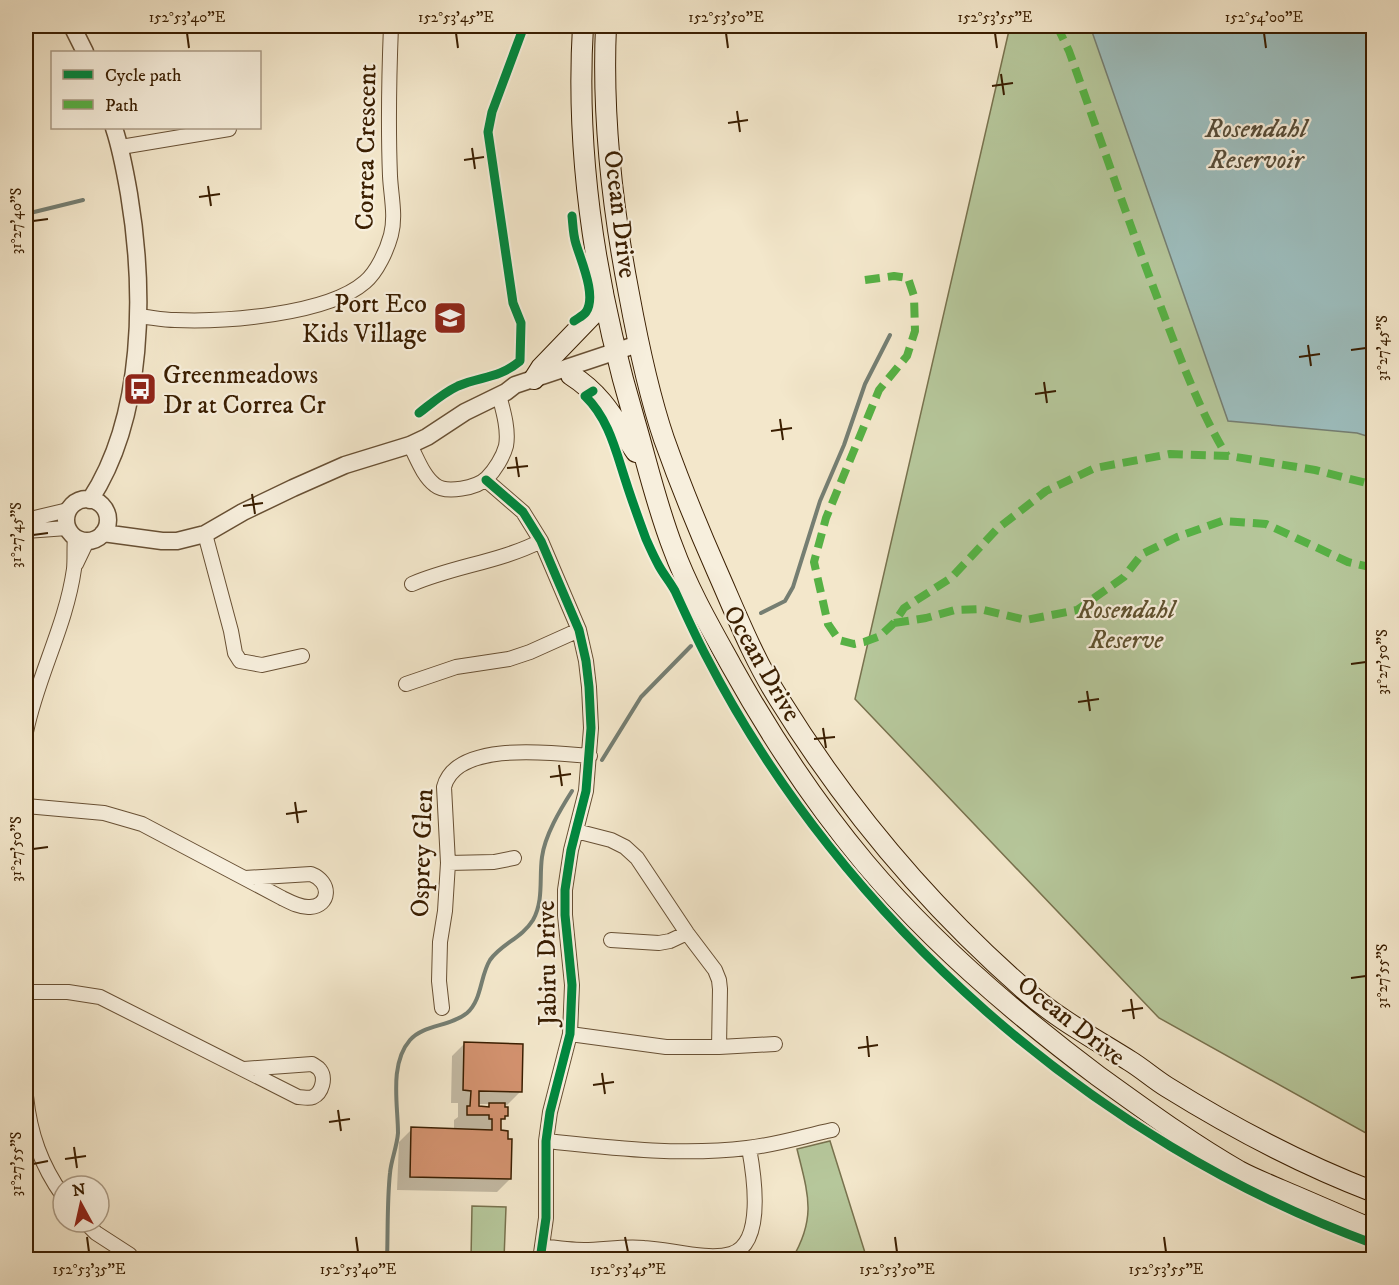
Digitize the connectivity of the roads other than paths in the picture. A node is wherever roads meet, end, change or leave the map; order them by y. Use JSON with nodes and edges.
{"nodes":[{"id":1,"x":72,"y":26,"type":"edge"},
{"id":2,"x":391,"y":26,"type":"edge"},
{"id":3,"x":583,"y":26,"type":"edge"},
{"id":4,"x":608,"y":27,"type":"edge"},
{"id":5,"x":84,"y":51,"type":"edge"},
{"id":6,"x":114,"y":129,"type":"edge"},
{"id":7,"x":229,"y":129,"type":"edge"},
{"id":8,"x":120,"y":147,"type":"junction"},
{"id":9,"x":603,"y":292,"type":"junction"},
{"id":10,"x":138,"y":316,"type":"junction"},
{"id":11,"x":640,"y":350,"type":"junction"},
{"id":12,"x":616,"y":357,"type":"junction"},
{"id":13,"x":571,"y":375,"type":"junction"},
{"id":14,"x":534,"y":379,"type":"junction"},
{"id":15,"x":502,"y":394,"type":"junction"},
{"id":16,"x":410,"y":446,"type":"junction"},
{"id":17,"x":648,"y":465,"type":"junction"},
{"id":18,"x":486,"y":480,"type":"junction"},
{"id":19,"x":95,"y":502,"type":"junction"},
{"id":20,"x":68,"y":510,"type":"junction"},
{"id":21,"x":26,"y":520,"type":"edge"},
{"id":22,"x":105,"y":527,"type":"junction"},
{"id":23,"x":26,"y":531,"type":"edge"},
{"id":24,"x":205,"y":534,"type":"junction"},
{"id":25,"x":77,"y":535,"type":"junction"},
{"id":26,"x":541,"y":541,"type":"junction"},
{"id":27,"x":412,"y":584,"type":"dead end"},
{"id":28,"x":579,"y":630,"type":"junction"},
{"id":29,"x":302,"y":656,"type":"dead end"},
{"id":30,"x":406,"y":684,"type":"dead end"},
{"id":31,"x":26,"y":732,"type":"edge"},
{"id":32,"x":590,"y":756,"type":"junction"},
{"id":33,"x":26,"y":806,"type":"edge"},
{"id":34,"x":576,"y":831,"type":"junction"},
{"id":35,"x":514,"y":858,"type":"dead end"},
{"id":36,"x":448,"y":863,"type":"junction"},
{"id":37,"x":245,"y":878,"type":"junction"},
{"id":38,"x":687,"y":933,"type":"junction"},
{"id":39,"x":611,"y":940,"type":"dead end"},
{"id":40,"x":26,"y":992,"type":"edge"},
{"id":41,"x":442,"y":1008,"type":"dead end"},
{"id":42,"x":570,"y":1034,"type":"junction"},
{"id":43,"x":775,"y":1044,"type":"dead end"},
{"id":44,"x":719,"y":1047,"type":"junction"},
{"id":45,"x":244,"y":1069,"type":"junction"},
{"id":46,"x":26,"y":1096,"type":"edge"},
{"id":47,"x":832,"y":1130,"type":"dead end"},
{"id":48,"x":546,"y":1141,"type":"junction"},
{"id":49,"x":749,"y":1148,"type":"junction"},
{"id":50,"x":51,"y":1178,"type":"edge"},
{"id":51,"x":1374,"y":1192,"type":"edge"},
{"id":52,"x":1374,"y":1230,"type":"edge"},
{"id":53,"x":98,"y":1234,"type":"edge"},
{"id":54,"x":541,"y":1253,"type":"edge"},
{"id":55,"x":130,"y":1255,"type":"dead end"}],
"edges":[{"from":1,"to":5,"type":"street"},
{"from":2,"to":10,"type":"street","name":"Correa Crescent"},
{"from":3,"to":9,"type":"main road","name":"Ocean Drive"},
{"from":4,"to":11,"type":"main road","name":"Ocean Drive"},
{"from":6,"to":8,"type":"street"},
{"from":7,"to":8,"type":"street"},
{"from":8,"to":10,"type":"street"},
{"from":9,"to":12,"type":"main road","name":"Ocean Drive"},
{"from":9,"to":14,"type":"main road"},
{"from":10,"to":19,"type":"street"},
{"from":11,"to":12,"type":"street"},
{"from":11,"to":51,"type":"main road","name":"Ocean Drive"},
{"from":12,"to":13,"type":"street"},
{"from":12,"to":14,"type":"street"},
{"from":12,"to":17,"type":"main road","name":"Ocean Drive"},
{"from":13,"to":15,"type":"street"},
{"from":13,"to":17,"type":"main road"},
{"from":14,"to":15,"type":"street"},
{"from":15,"to":16,"type":"street"},
{"from":15,"to":18,"type":"street"},
{"from":16,"to":18,"type":"street"},
{"from":16,"to":24,"type":"street"},
{"from":17,"to":52,"type":"main road","name":"Ocean Drive"},
{"from":18,"to":26,"type":"street","name":"Jabiru Drive"},
{"from":19,"to":20,"type":"street"},
{"from":19,"to":22,"type":"street"},
{"from":20,"to":21,"type":"street"},
{"from":20,"to":25,"type":"street"},
{"from":22,"to":24,"type":"street"},
{"from":22,"to":25,"type":"street"},
{"from":23,"to":25,"type":"street"},
{"from":24,"to":29,"type":"street"},
{"from":25,"to":31,"type":"street"},
{"from":26,"to":27,"type":"street"},
{"from":26,"to":28,"type":"street","name":"Jabiru Drive"},
{"from":28,"to":30,"type":"street"},
{"from":28,"to":32,"type":"street","name":"Jabiru Drive"},
{"from":32,"to":34,"type":"street","name":"Jabiru Drive"},
{"from":32,"to":36,"type":"street","name":"Osprey Glen"},
{"from":33,"to":37,"type":"street"},
{"from":34,"to":38,"type":"street"},
{"from":34,"to":42,"type":"street","name":"Jabiru Drive"},
{"from":35,"to":36,"type":"street"},
{"from":36,"to":41,"type":"street","name":"Osprey Glen"},
{"from":37,"to":37,"type":"street"},
{"from":38,"to":39,"type":"street"},
{"from":38,"to":44,"type":"street"},
{"from":40,"to":45,"type":"street"},
{"from":42,"to":44,"type":"street"},
{"from":42,"to":48,"type":"street","name":"Jabiru Drive"},
{"from":43,"to":44,"type":"street"},
{"from":45,"to":45,"type":"street"},
{"from":46,"to":50,"type":"street"},
{"from":47,"to":49,"type":"street"},
{"from":48,"to":49,"type":"street"},
{"from":48,"to":54,"type":"street","name":"Jabiru Drive"},
{"from":49,"to":54,"type":"street"},
{"from":53,"to":55,"type":"street"}]}
